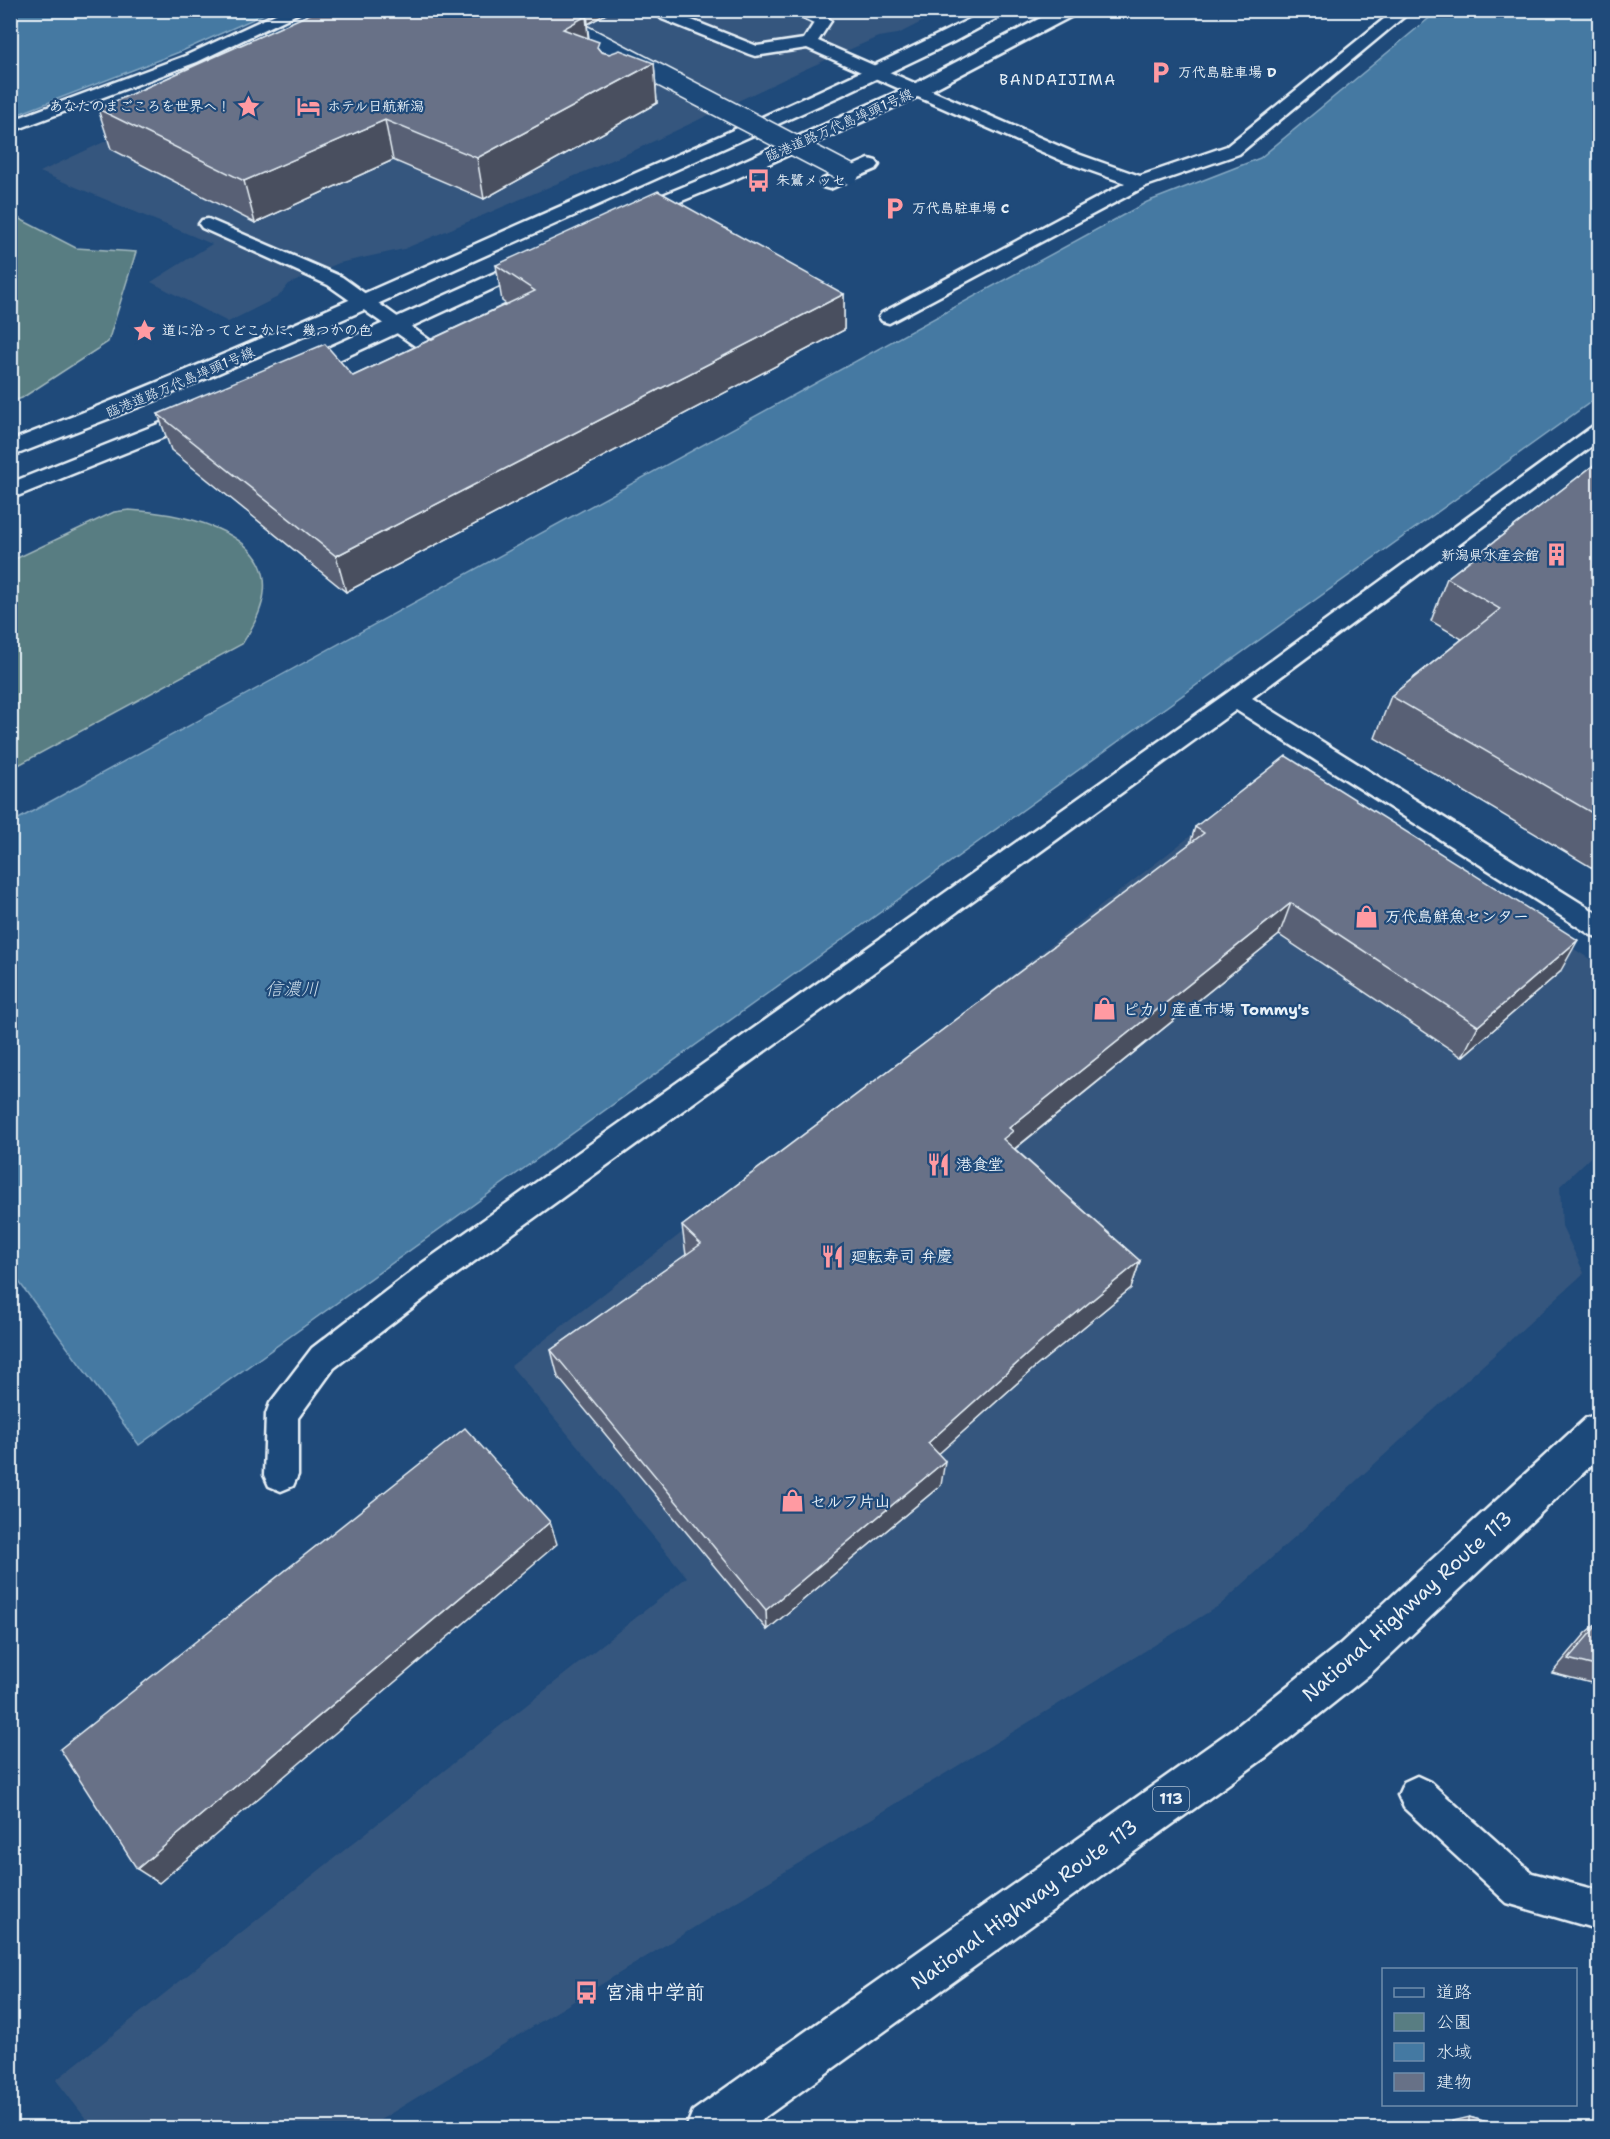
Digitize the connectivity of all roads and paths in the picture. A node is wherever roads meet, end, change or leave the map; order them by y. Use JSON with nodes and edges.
{"nodes":[{"id":1,"x":298,"y":10,"type":"edge"},
{"id":2,"x":678,"y":10,"type":"edge"},
{"id":3,"x":793,"y":10,"type":"edge"},
{"id":4,"x":1003,"y":10,"type":"edge"},
{"id":5,"x":1070,"y":10,"type":"edge"},
{"id":6,"x":1405,"y":10,"type":"edge"},
{"id":7,"x":575,"y":31,"type":"edge"},
{"id":8,"x":809,"y":43,"type":"junction"},
{"id":9,"x":650,"y":70,"type":"junction"},
{"id":10,"x":879,"y":72,"type":"junction"},
{"id":11,"x":631,"y":78,"type":"edge"},
{"id":12,"x":917,"y":90,"type":"junction"},
{"id":13,"x":10,"y":127,"type":"edge"},
{"id":14,"x":869,"y":165,"type":"dead end"},
{"id":15,"x":849,"y":174,"type":"junction"},
{"id":16,"x":1140,"y":182,"type":"junction"},
{"id":17,"x":830,"y":183,"type":"dead end"},
{"id":18,"x":616,"y":222,"type":"edge"},
{"id":19,"x":208,"y":224,"type":"dead end"},
{"id":20,"x":554,"y":252,"type":"edge"},
{"id":21,"x":367,"y":302,"type":"junction"},
{"id":22,"x":889,"y":317,"type":"dead end"},
{"id":23,"x":398,"y":324,"type":"junction"},
{"id":24,"x":425,"y":344,"type":"edge"},
{"id":25,"x":276,"y":380,"type":"edge"},
{"id":26,"x":225,"y":404,"type":"edge"},
{"id":27,"x":1599,"y":430,"type":"edge"},
{"id":28,"x":10,"y":450,"type":"edge"},
{"id":29,"x":10,"y":492,"type":"edge"},
{"id":30,"x":1235,"y":699,"type":"junction"},
{"id":31,"x":1599,"y":928,"type":"edge"},
{"id":32,"x":1599,"y":1431,"type":"edge"},
{"id":33,"x":281,"y":1475,"type":"dead end"},
{"id":34,"x":1417,"y":1795,"type":"dead end"},
{"id":35,"x":1599,"y":1911,"type":"edge"},
{"id":36,"x":710,"y":2128,"type":"edge"}],
"edges":[{"from":1,"to":13,"type":"lane"},
{"from":2,"to":8,"type":"lane"},
{"from":3,"to":8,"type":"lane"},
{"from":4,"to":10,"type":"main road","name":"臨港道路万代島埠頭1号線"},
{"from":5,"to":12,"type":"main road","name":"臨港道路万代島埠頭1号線"},
{"from":6,"to":16,"type":"lane"},
{"from":7,"to":9,"type":"main road","bridge":true},
{"from":8,"to":10,"type":"lane"},
{"from":9,"to":11,"type":"main road"},
{"from":9,"to":15,"type":"main road","bridge":true},
{"from":10,"to":12,"type":"lane"},
{"from":10,"to":21,"type":"main road","name":"臨港道路万代島埠頭1号線"},
{"from":12,"to":16,"type":"lane"},
{"from":12,"to":18,"type":"main road","name":"臨港道路万代島埠頭1号線"},
{"from":14,"to":15,"type":"main road"},
{"from":15,"to":17,"type":"main road"},
{"from":16,"to":22,"type":"lane"},
{"from":19,"to":21,"type":"lane"},
{"from":20,"to":23,"type":"main road"},
{"from":21,"to":23,"type":"lane"},
{"from":21,"to":28,"type":"main road","name":"臨港道路万代島埠頭1号線"},
{"from":23,"to":24,"type":"lane"},
{"from":23,"to":25,"type":"main road"},
{"from":26,"to":29,"type":"main road"},
{"from":27,"to":30,"type":"lane"},
{"from":30,"to":31,"type":"lane"},
{"from":30,"to":33,"type":"lane"},
{"from":32,"to":36,"type":"main road","name":"National Highway Route 113","number":"113"},
{"from":34,"to":35,"type":"lane"}]}
